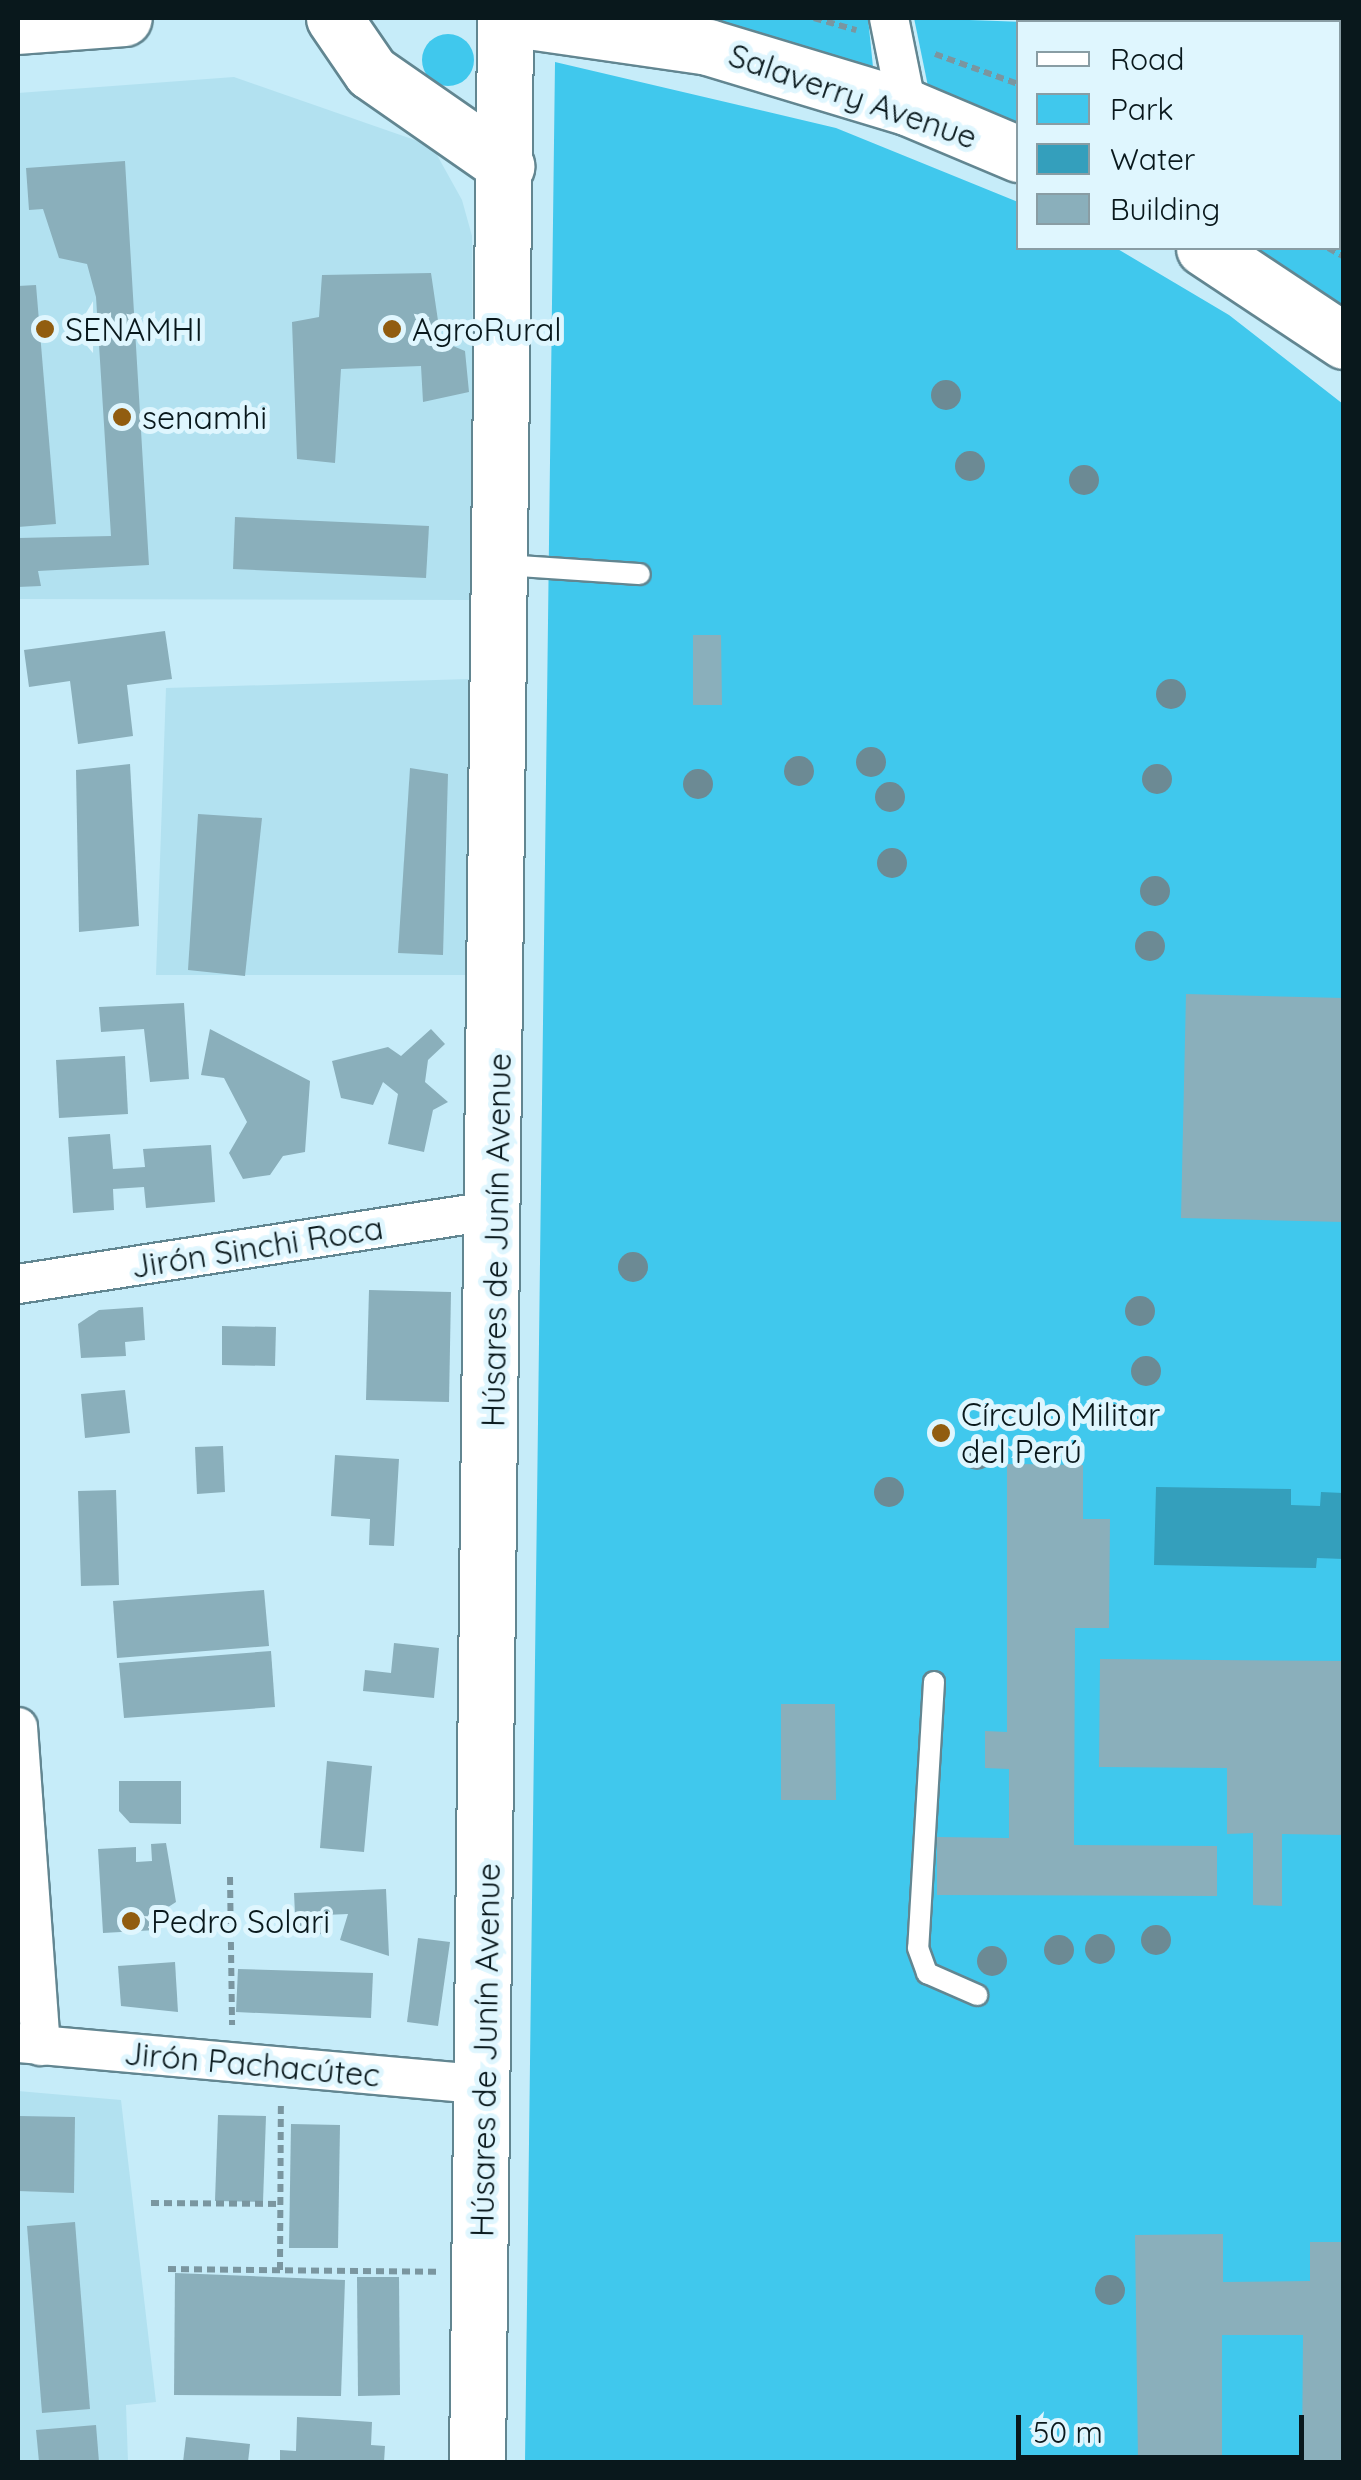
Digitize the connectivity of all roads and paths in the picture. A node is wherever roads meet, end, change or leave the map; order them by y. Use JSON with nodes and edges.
{"nodes":[{"id":1,"x":124,"y":18,"type":"edge"},
{"id":2,"x":334,"y":18,"type":"edge"},
{"id":3,"x":506,"y":18,"type":"edge"},
{"id":4,"x":888,"y":18,"type":"edge"},
{"id":5,"x":18,"y":26,"type":"edge"},
{"id":6,"x":906,"y":106,"type":"junction"},
{"id":7,"x":1016,"y":153,"type":"edge"},
{"id":8,"x":506,"y":166,"type":"junction"},
{"id":9,"x":1207,"y":250,"type":"edge"},
{"id":10,"x":1344,"y":341,"type":"edge"},
{"id":11,"x":503,"y":565,"type":"junction"},
{"id":12,"x":640,"y":574,"type":"dead end"},
{"id":13,"x":496,"y":1210,"type":"junction"},
{"id":14,"x":18,"y":1284,"type":"edge"},
{"id":15,"x":934,"y":1682,"type":"dead end"},
{"id":16,"x":18,"y":1727,"type":"edge"},
{"id":17,"x":230,"y":1876,"type":"dead end"},
{"id":18,"x":976,"y":1995,"type":"dead end"},
{"id":19,"x":29,"y":2044,"type":"edge"},
{"id":20,"x":232,"y":2062,"type":"junction"},
{"id":21,"x":282,"y":2066,"type":"junction"},
{"id":22,"x":486,"y":2085,"type":"junction"},
{"id":23,"x":151,"y":2203,"type":"dead end"},
{"id":24,"x":281,"y":2204,"type":"junction"},
{"id":25,"x":168,"y":2269,"type":"dead end"},
{"id":26,"x":280,"y":2270,"type":"junction"},
{"id":27,"x":481,"y":2272,"type":"junction"},
{"id":28,"x":477,"y":2462,"type":"edge"}],
"edges":[{"from":1,"to":5,"type":"street"},
{"from":2,"to":8,"type":"street"},
{"from":3,"to":6,"type":"street","name":"Salaverry Avenue"},
{"from":3,"to":8,"type":"street","name":"Húsares de Junín Avenue"},
{"from":4,"to":6,"type":"street"},
{"from":6,"to":7,"type":"street","name":"Salaverry Avenue"},
{"from":8,"to":11,"type":"street","name":"Húsares de Junín Avenue"},
{"from":9,"to":10,"type":"street"},
{"from":11,"to":12,"type":"lane"},
{"from":11,"to":13,"type":"street","name":"Húsares de Junín Avenue"},
{"from":13,"to":14,"type":"street","name":"Jirón Sinchi Roca"},
{"from":13,"to":22,"type":"street","name":"Húsares de Junín Avenue"},
{"from":15,"to":18,"type":"lane"},
{"from":16,"to":19,"type":"street"},
{"from":17,"to":20,"type":"path"},
{"from":19,"to":20,"type":"street","name":"Jirón Pachacútec"},
{"from":20,"to":21,"type":"street","name":"Jirón Pachacútec"},
{"from":21,"to":22,"type":"street","name":"Jirón Pachacútec"},
{"from":21,"to":24,"type":"path"},
{"from":22,"to":27,"type":"street","name":"Húsares de Junín Avenue"},
{"from":23,"to":24,"type":"path"},
{"from":24,"to":26,"type":"path"},
{"from":25,"to":26,"type":"path"},
{"from":26,"to":27,"type":"path"},
{"from":27,"to":28,"type":"street","name":"Húsares de Junín Avenue"}]}
